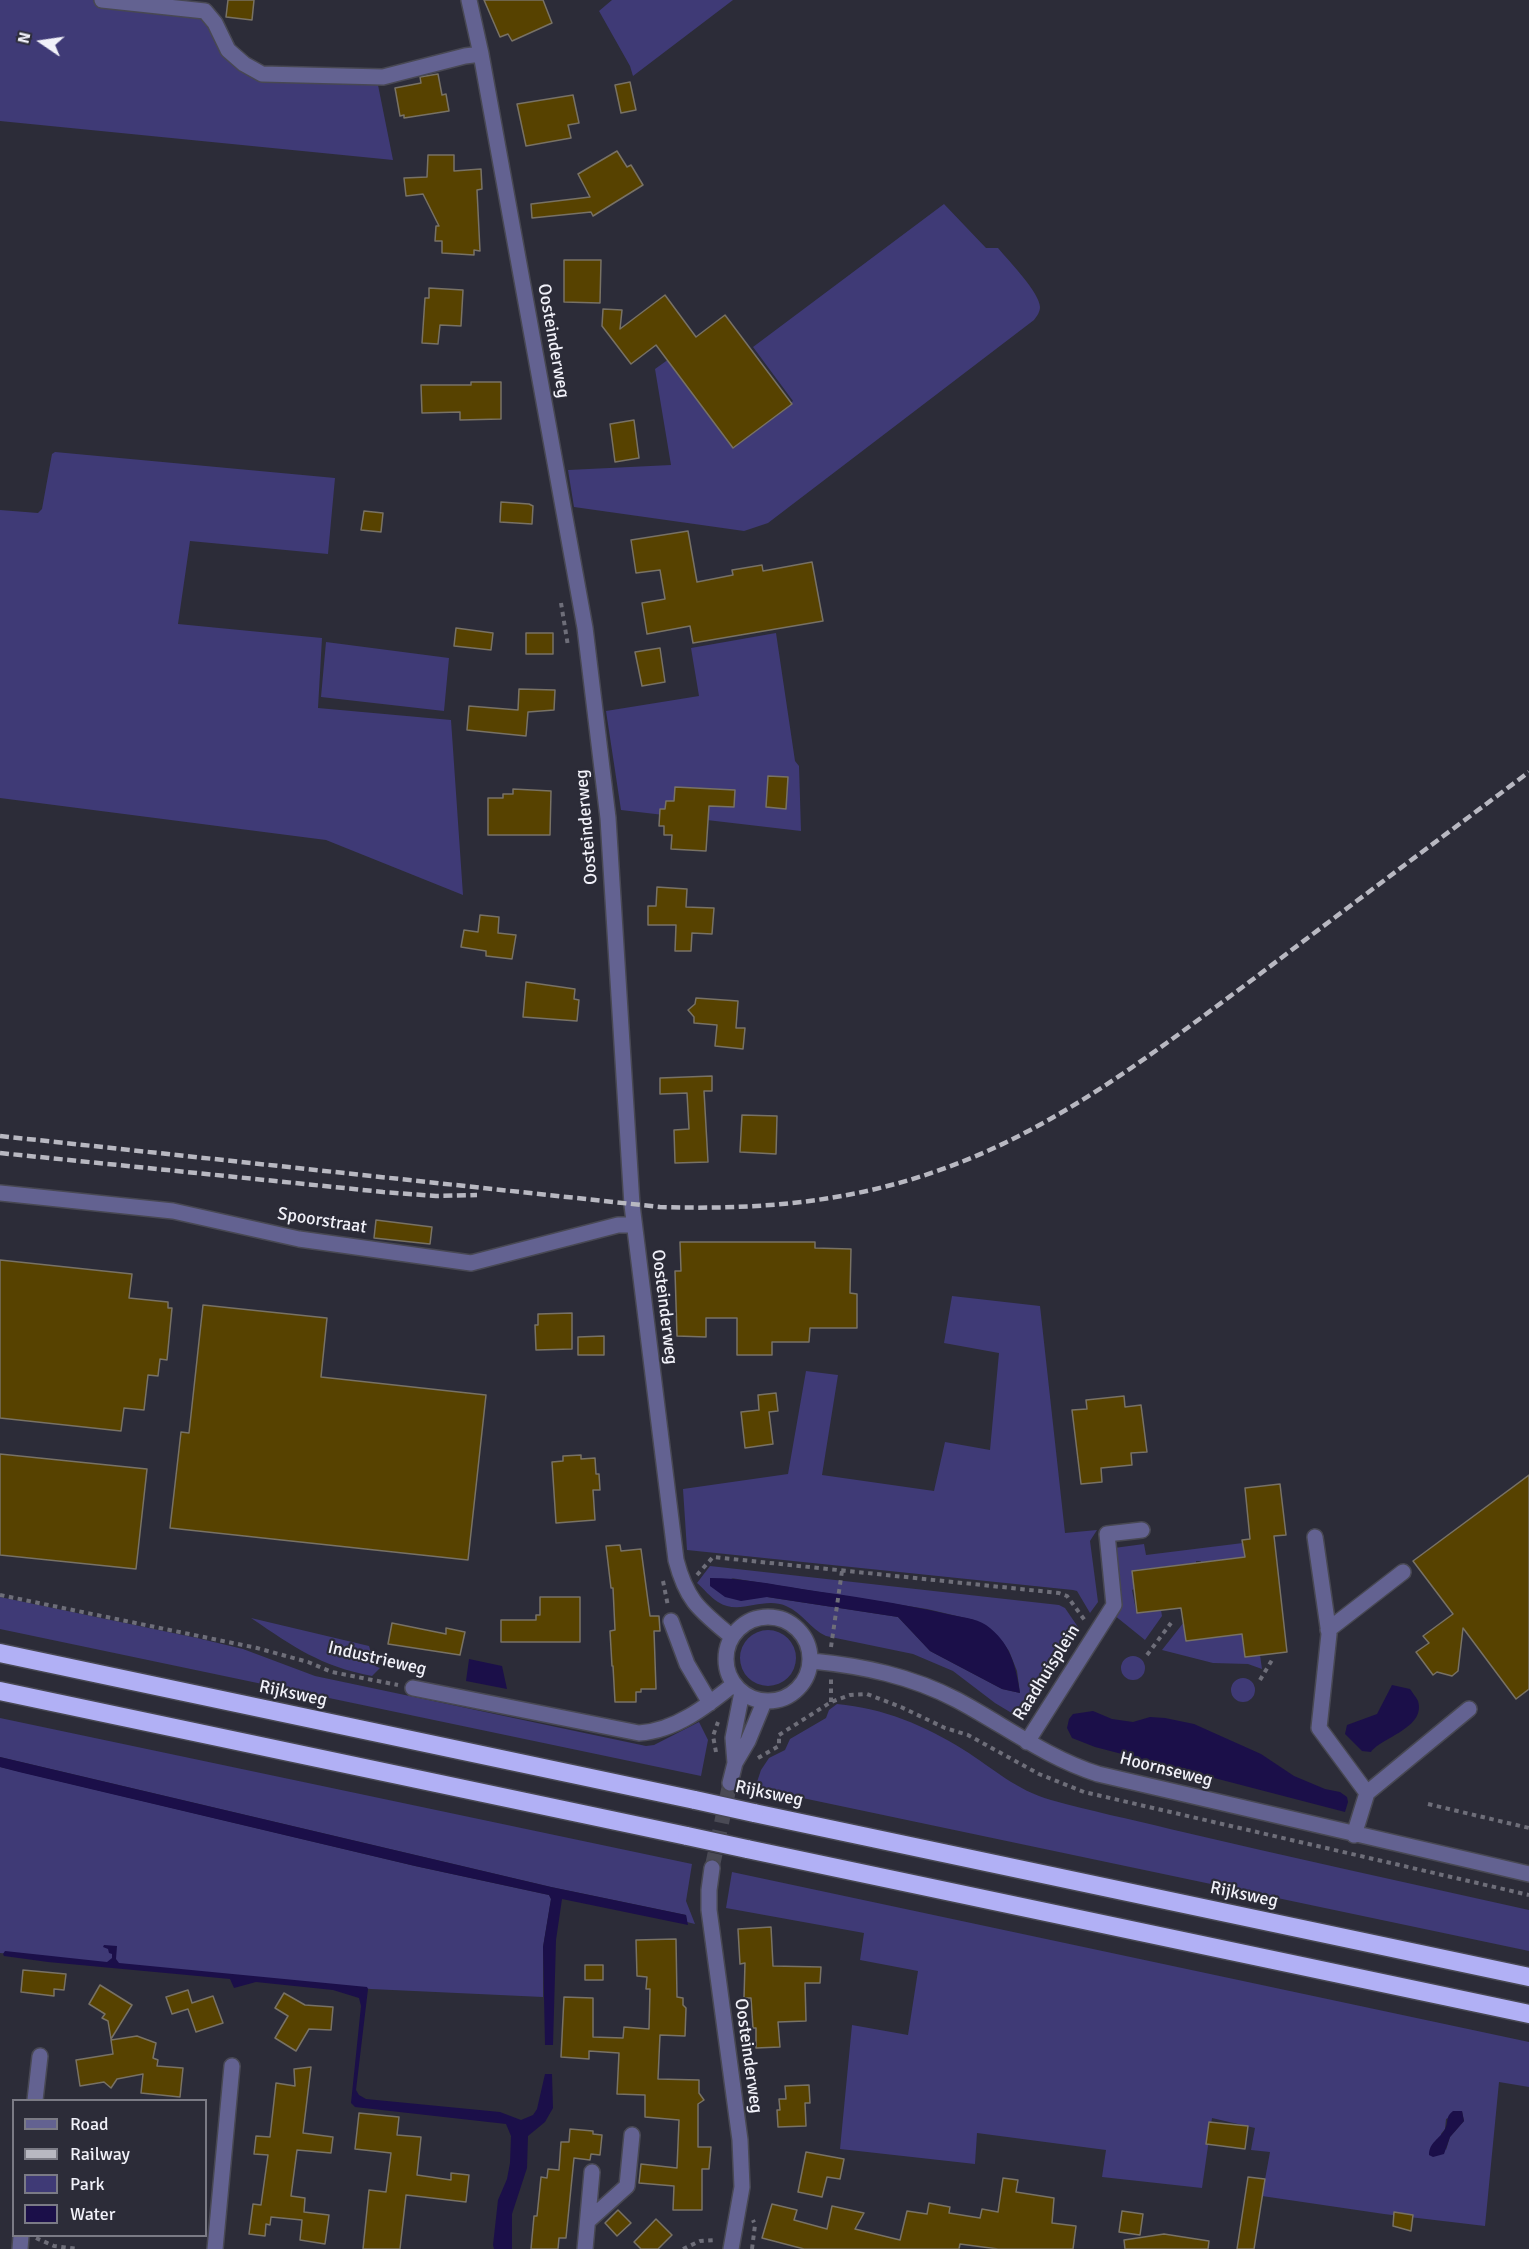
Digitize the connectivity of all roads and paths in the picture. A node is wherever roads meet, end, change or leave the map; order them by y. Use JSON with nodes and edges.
{"nodes":[{"id":1,"x":102,"y":0,"type":"edge"},
{"id":2,"x":469,"y":0,"type":"edge"},
{"id":3,"x":482,"y":54,"type":"junction"},
{"id":4,"x":560,"y":592,"type":"dead end"},
{"id":5,"x":569,"y":652,"type":"dead end"},
{"id":6,"x":0,"y":1193,"type":"edge"},
{"id":7,"x":634,"y":1225,"type":"junction"},
{"id":8,"x":1142,"y":1530,"type":"dead end"},
{"id":9,"x":1315,"y":1537,"type":"dead end"},
{"id":10,"x":842,"y":1571,"type":"junction"},
{"id":11,"x":1403,"y":1572,"type":"dead end"},
{"id":12,"x":682,"y":1582,"type":"junction"},
{"id":13,"x":0,"y":1594,"type":"edge"},
{"id":14,"x":836,"y":1611,"type":"dead end"},
{"id":15,"x":671,"y":1621,"type":"dead end"},
{"id":16,"x":1171,"y":1623,"type":"dead end"},
{"id":17,"x":1100,"y":1626,"type":"junction"},
{"id":18,"x":1328,"y":1630,"type":"junction"},
{"id":19,"x":732,"y":1637,"type":"junction"},
{"id":20,"x":0,"y":1653,"type":"edge"},
{"id":21,"x":1147,"y":1655,"type":"dead end"},
{"id":22,"x":1272,"y":1660,"type":"dead end"},
{"id":23,"x":812,"y":1661,"type":"junction"},
{"id":24,"x":1260,"y":1680,"type":"dead end"},
{"id":25,"x":413,"y":1688,"type":"joint"},
{"id":26,"x":738,"y":1688,"type":"junction"},
{"id":27,"x":0,"y":1691,"type":"edge"},
{"id":28,"x":764,"y":1702,"type":"junction"},
{"id":29,"x":710,"y":1703,"type":"junction"},
{"id":30,"x":1469,"y":1709,"type":"dead end"},
{"id":31,"x":718,"y":1721,"type":"dead end"},
{"id":32,"x":779,"y":1735,"type":"dead end"},
{"id":33,"x":1027,"y":1742,"type":"junction"},
{"id":34,"x":762,"y":1755,"type":"dead end"},
{"id":35,"x":717,"y":1756,"type":"dead end"},
{"id":36,"x":735,"y":1763,"type":"junction"},
{"id":37,"x":730,"y":1782,"type":"tunnel mouth"},
{"id":38,"x":1367,"y":1793,"type":"junction"},
{"id":39,"x":1428,"y":1804,"type":"dead end"},
{"id":40,"x":1529,"y":1827,"type":"edge"},
{"id":41,"x":1354,"y":1835,"type":"junction"},
{"id":42,"x":712,"y":1868,"type":"tunnel mouth"},
{"id":43,"x":1529,"y":1874,"type":"edge"},
{"id":44,"x":1529,"y":1977,"type":"edge"},
{"id":45,"x":1529,"y":2014,"type":"edge"},
{"id":46,"x":40,"y":2056,"type":"dead end"},
{"id":47,"x":232,"y":2066,"type":"dead end"},
{"id":48,"x":35,"y":2099,"type":"edge"},
{"id":49,"x":632,"y":2135,"type":"dead end"},
{"id":50,"x":592,"y":2172,"type":"dead end"},
{"id":51,"x":588,"y":2221,"type":"junction"},
{"id":52,"x":731,"y":2246,"type":"edge"},
{"id":53,"x":215,"y":2249,"type":"edge"},
{"id":54,"x":585,"y":2249,"type":"edge"},
{"id":55,"x":683,"y":2249,"type":"edge"}],
"edges":[{"from":1,"to":3,"type":"street"},
{"from":2,"to":3,"type":"street","name":"Oosteinderweg"},
{"from":3,"to":7,"type":"street","name":"Oosteinderweg"},
{"from":4,"to":5,"type":"path"},
{"from":6,"to":7,"type":"street","name":"Spoorstraat"},
{"from":7,"to":12,"type":"street","name":"Oosteinderweg"},
{"from":8,"to":17,"type":"street","name":"Raadhuisplein"},
{"from":9,"to":18,"type":"street"},
{"from":10,"to":12,"type":"path"},
{"from":10,"to":14,"type":"path"},
{"from":10,"to":17,"type":"path"},
{"from":11,"to":18,"type":"street"},
{"from":12,"to":19,"type":"street","name":"Oosteinderweg"},
{"from":13,"to":25,"type":"path","name":"Industrieweg"},
{"from":15,"to":29,"type":"street"},
{"from":16,"to":21,"type":"path"},
{"from":17,"to":33,"type":"street","name":"Raadhuisplein"},
{"from":18,"to":38,"type":"street"},
{"from":19,"to":23,"type":"street"},
{"from":19,"to":26,"type":"street"},
{"from":20,"to":44,"type":"highway","name":"Rijksweg","bridge":true},
{"from":22,"to":24,"type":"path"},
{"from":23,"to":28,"type":"street"},
{"from":23,"to":33,"type":"street","name":"Hoornseweg"},
{"from":25,"to":29,"type":"street","name":"Industrieweg"},
{"from":26,"to":28,"type":"street"},
{"from":26,"to":29,"type":"street","name":"Industrieweg"},
{"from":26,"to":36,"type":"street"},
{"from":27,"to":45,"type":"highway","bridge":true},
{"from":28,"to":36,"type":"street"},
{"from":30,"to":38,"type":"street"},
{"from":31,"to":35,"type":"path"},
{"from":32,"to":34,"type":"path"},
{"from":33,"to":41,"type":"street","name":"Hoornseweg"},
{"from":36,"to":37,"type":"street"},
{"from":38,"to":41,"type":"street"},
{"from":39,"to":40,"type":"path"},
{"from":41,"to":43,"type":"street","name":"Hoornseweg"},
{"from":42,"to":52,"type":"street","name":"Oosteinderweg"},
{"from":46,"to":48,"type":"street"},
{"from":47,"to":53,"type":"street"},
{"from":49,"to":51,"type":"street"},
{"from":50,"to":51,"type":"street"},
{"from":51,"to":54,"type":"street"},
{"from":52,"to":55,"type":"path"}]}
